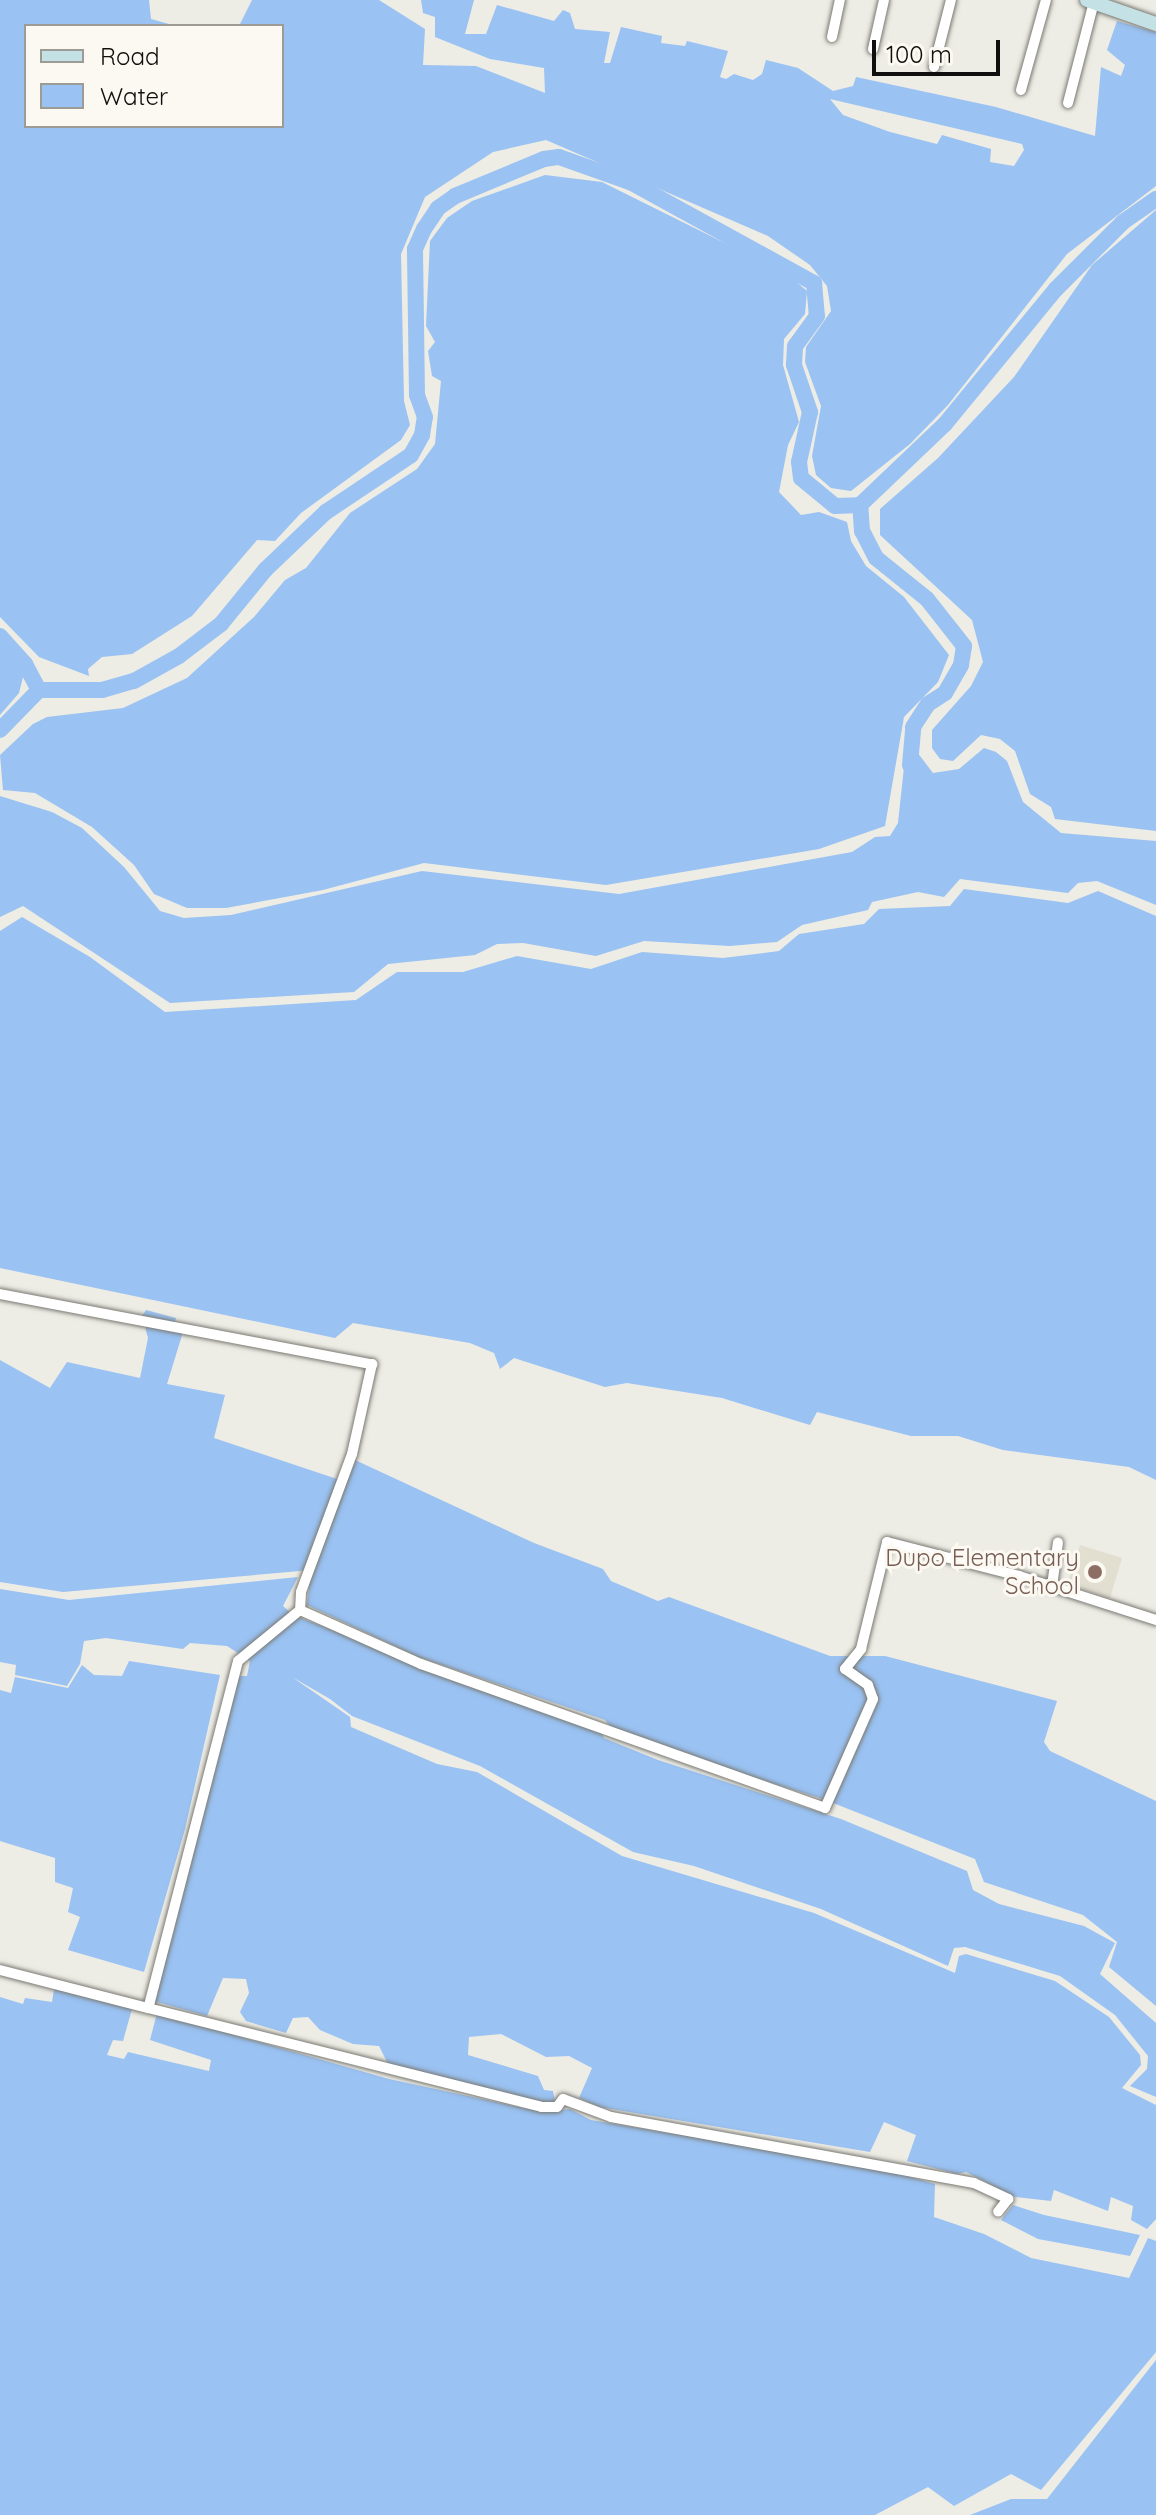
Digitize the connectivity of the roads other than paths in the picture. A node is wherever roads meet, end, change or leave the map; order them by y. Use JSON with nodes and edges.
{"nodes":[{"id":1,"x":840,"y":0,"type":"edge"},
{"id":2,"x":884,"y":0,"type":"edge"},
{"id":3,"x":951,"y":0,"type":"edge"},
{"id":4,"x":1046,"y":0,"type":"edge"},
{"id":5,"x":1090,"y":1,"type":"edge"},
{"id":6,"x":1156,"y":24,"type":"edge"},
{"id":7,"x":832,"y":37,"type":"dead end"},
{"id":8,"x":873,"y":49,"type":"dead end"},
{"id":9,"x":934,"y":67,"type":"dead end"},
{"id":10,"x":1021,"y":90,"type":"dead end"},
{"id":11,"x":1068,"y":103,"type":"dead end"},
{"id":12,"x":0,"y":1294,"type":"edge"},
{"id":13,"x":1058,"y":1542,"type":"dead end"},
{"id":14,"x":1052,"y":1586,"type":"junction"},
{"id":15,"x":297,"y":1612,"type":"junction"},
{"id":16,"x":1156,"y":1620,"type":"edge"},
{"id":17,"x":0,"y":1970,"type":"edge"},
{"id":18,"x":148,"y":2008,"type":"junction"},
{"id":19,"x":998,"y":2212,"type":"dead end"}],
"edges":[{"from":1,"to":7,"type":"street"},
{"from":2,"to":8,"type":"street"},
{"from":3,"to":9,"type":"street"},
{"from":4,"to":10,"type":"street"},
{"from":5,"to":6,"type":"street"},
{"from":5,"to":11,"type":"street"},
{"from":12,"to":15,"type":"street"},
{"from":13,"to":14,"type":"street"},
{"from":14,"to":15,"type":"street"},
{"from":14,"to":16,"type":"street"},
{"from":15,"to":18,"type":"street"},
{"from":17,"to":18,"type":"street"},
{"from":18,"to":19,"type":"street"}]}
